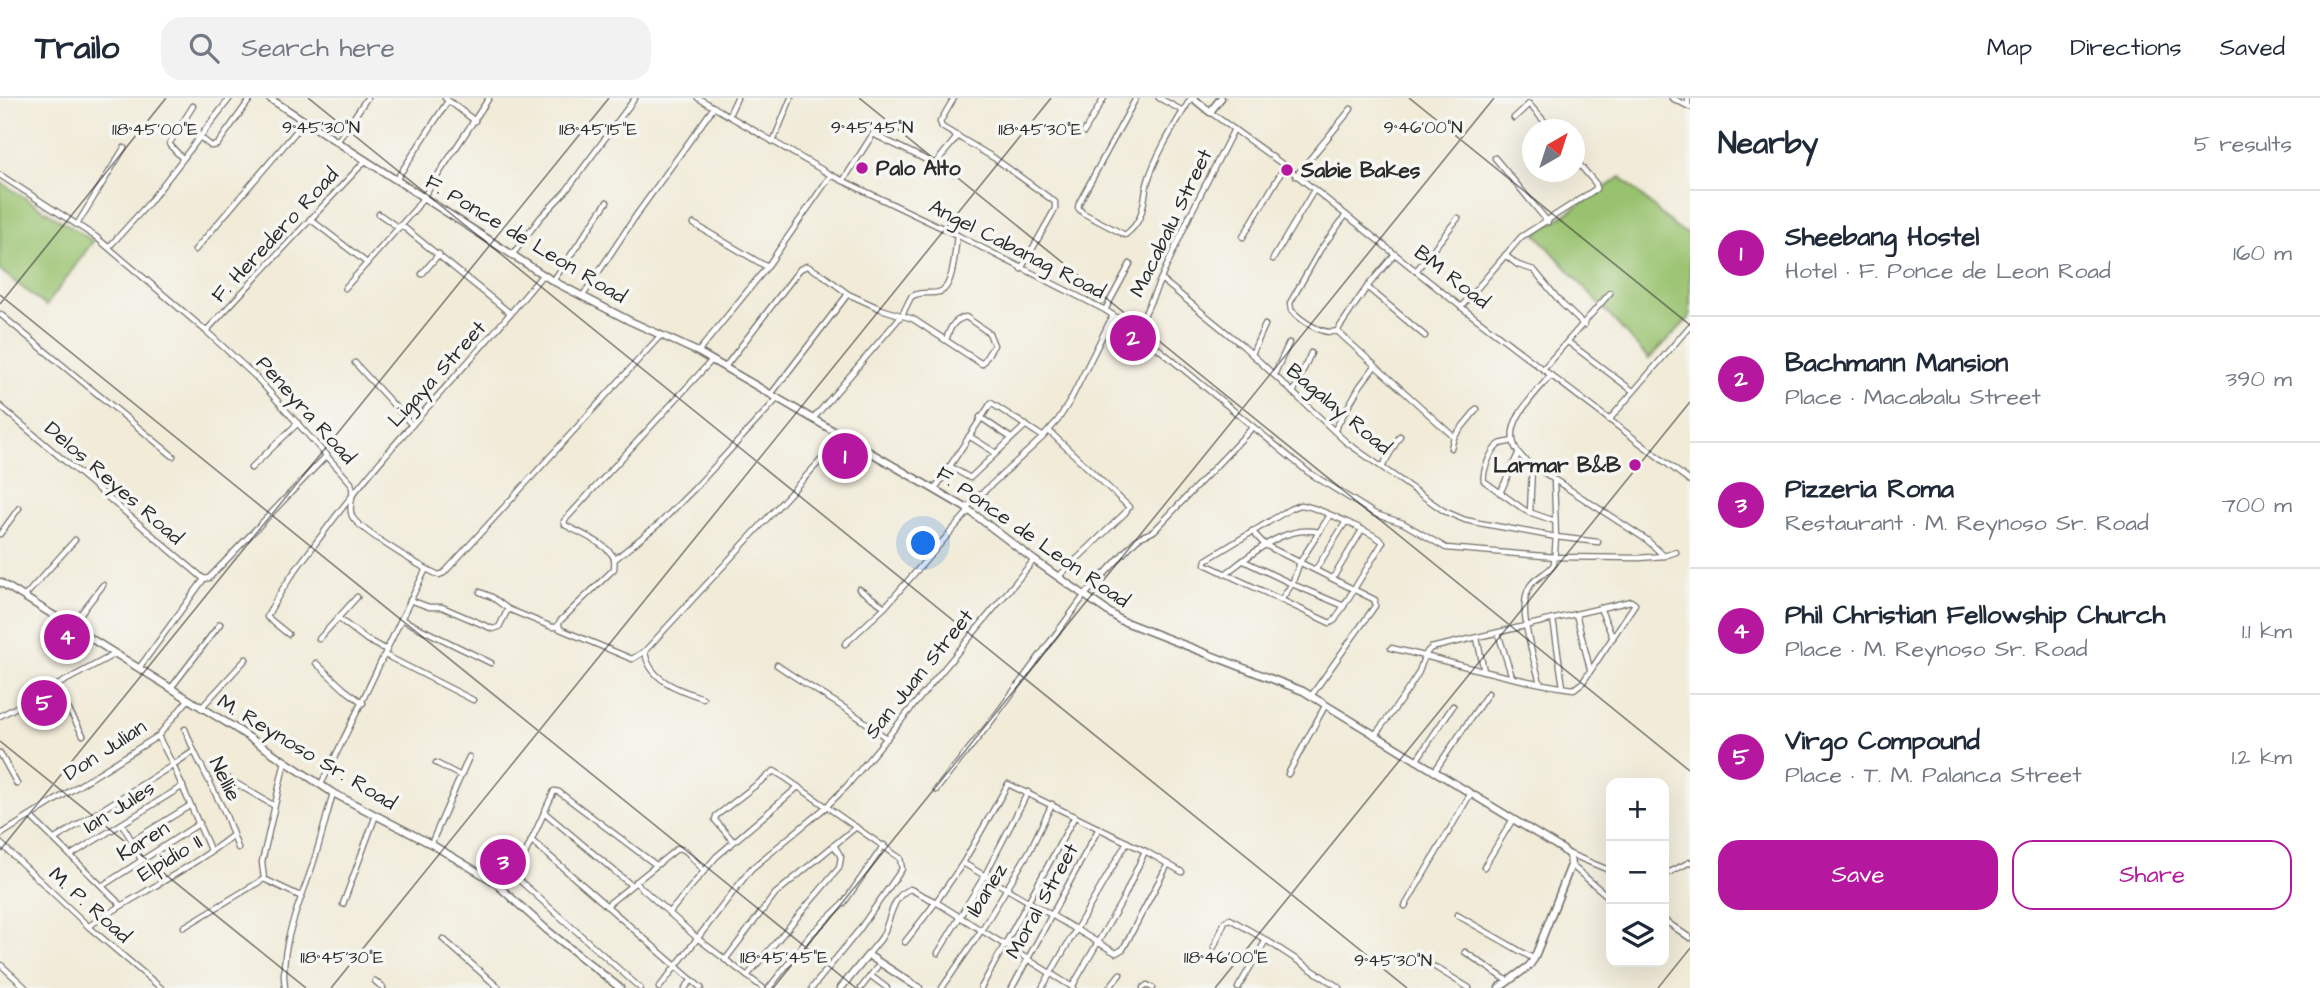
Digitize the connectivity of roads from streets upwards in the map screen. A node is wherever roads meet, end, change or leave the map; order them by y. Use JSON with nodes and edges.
{"nodes":[{"id":1,"x":230,"y":98,"type":"edge"},
{"id":2,"x":251,"y":98,"type":"edge"},
{"id":3,"x":269,"y":98,"type":"edge"},
{"id":4,"x":367,"y":98,"type":"edge"},
{"id":5,"x":489,"y":98,"type":"edge"},
{"id":6,"x":635,"y":98,"type":"edge"},
{"id":7,"x":698,"y":98,"type":"edge"},
{"id":8,"x":737,"y":98,"type":"edge"},
{"id":9,"x":791,"y":98,"type":"edge"},
{"id":10,"x":954,"y":98,"type":"edge"},
{"id":11,"x":1104,"y":98,"type":"edge"},
{"id":12,"x":1136,"y":98,"type":"edge"},
{"id":13,"x":1158,"y":98,"type":"edge"},
{"id":14,"x":1192,"y":98,"type":"edge"},
{"id":15,"x":1221,"y":98,"type":"edge"},
{"id":16,"x":1672,"y":98,"type":"edge"},
{"id":17,"x":1689,"y":98,"type":"edge"},
{"id":18,"x":446,"y":99,"type":"edge"},
{"id":19,"x":1689,"y":106,"type":"edge"},
{"id":20,"x":193,"y":107,"type":"dead end"},
{"id":21,"x":714,"y":107,"type":"junction"},
{"id":22,"x":1351,"y":109,"type":"dead end"},
{"id":23,"x":1183,"y":111,"type":"junction"},
{"id":24,"x":1210,"y":112,"type":"junction"},
{"id":25,"x":729,"y":115,"type":"junction"},
{"id":26,"x":1514,"y":118,"type":"dead end"},
{"id":27,"x":1543,"y":119,"type":"edge"},
{"id":28,"x":305,"y":121,"type":"junction"},
{"id":29,"x":475,"y":121,"type":"junction"},
{"id":30,"x":1234,"y":129,"type":"junction"},
{"id":31,"x":1084,"y":132,"type":"dead end"},
{"id":32,"x":958,"y":136,"type":"junction"},
{"id":33,"x":200,"y":137,"type":"junction"},
{"id":34,"x":337,"y":142,"type":"junction"},
{"id":35,"x":772,"y":142,"type":"junction"},
{"id":36,"x":124,"y":148,"type":"dead end"},
{"id":37,"x":1495,"y":158,"type":"dead end"},
{"id":38,"x":183,"y":159,"type":"junction"},
{"id":39,"x":366,"y":160,"type":"junction"},
{"id":40,"x":935,"y":164,"type":"junction"},
{"id":41,"x":1285,"y":166,"type":"junction"},
{"id":42,"x":1585,"y":171,"type":"edge"},
{"id":43,"x":953,"y":173,"type":"dead end"},
{"id":44,"x":831,"y":174,"type":"junction"},
{"id":45,"x":0,"y":175,"type":"edge"},
{"id":46,"x":1296,"y":176,"type":"junction"},
{"id":47,"x":396,"y":180,"type":"junction"},
{"id":48,"x":843,"y":181,"type":"junction"},
{"id":49,"x":1314,"y":190,"type":"junction"},
{"id":50,"x":423,"y":198,"type":"junction"},
{"id":51,"x":607,"y":202,"type":"dead end"},
{"id":52,"x":379,"y":214,"type":"dead end"},
{"id":53,"x":1346,"y":215,"type":"junction"},
{"id":54,"x":1458,"y":218,"type":"dead end"},
{"id":55,"x":310,"y":219,"type":"junction"},
{"id":56,"x":1548,"y":222,"type":"junction"},
{"id":57,"x":78,"y":223,"type":"junction"},
{"id":58,"x":694,"y":224,"type":"dead end"},
{"id":59,"x":400,"y":226,"type":"junction"},
{"id":60,"x":957,"y":234,"type":"junction"},
{"id":61,"x":1243,"y":237,"type":"dead end"},
{"id":62,"x":110,"y":247,"type":"junction"},
{"id":63,"x":195,"y":250,"type":"dead end"},
{"id":64,"x":439,"y":254,"type":"junction"},
{"id":65,"x":513,"y":254,"type":"junction"},
{"id":66,"x":1395,"y":254,"type":"junction"},
{"id":67,"x":1505,"y":255,"type":"junction"},
{"id":68,"x":1273,"y":259,"type":"dead end"},
{"id":69,"x":368,"y":264,"type":"junction"},
{"id":70,"x":1130,"y":264,"type":"dead end"},
{"id":71,"x":766,"y":267,"type":"junction"},
{"id":72,"x":1021,"y":269,"type":"junction"},
{"id":73,"x":1416,"y":271,"type":"junction"},
{"id":74,"x":422,"y":274,"type":"dead end"},
{"id":75,"x":543,"y":274,"type":"junction"},
{"id":76,"x":1161,"y":279,"type":"junction"},
{"id":77,"x":553,"y":281,"type":"junction"},
{"id":78,"x":1367,"y":287,"type":"junction"},
{"id":79,"x":345,"y":288,"type":"dead end"},
{"id":80,"x":1610,"y":293,"type":"dead end"},
{"id":81,"x":848,"y":294,"type":"junction"},
{"id":82,"x":582,"y":297,"type":"junction"},
{"id":83,"x":1461,"y":307,"type":"junction"},
{"id":84,"x":1105,"y":310,"type":"junction"},
{"id":85,"x":0,"y":314,"type":"edge"},
{"id":86,"x":511,"y":314,"type":"junction"},
{"id":87,"x":902,"y":315,"type":"junction"},
{"id":88,"x":1113,"y":316,"type":"junction"},
{"id":89,"x":1265,"y":325,"type":"dead end"},
{"id":90,"x":1584,"y":325,"type":"junction"},
{"id":91,"x":1690,"y":326,"type":"edge"},
{"id":92,"x":206,"y":331,"type":"junction"},
{"id":93,"x":1137,"y":331,"type":"junction"},
{"id":94,"x":1337,"y":331,"type":"junction"},
{"id":95,"x":661,"y":334,"type":"junction"},
{"id":96,"x":1425,"y":336,"type":"dead end"},
{"id":97,"x":946,"y":340,"type":"junction"},
{"id":98,"x":1568,"y":342,"type":"junction"},
{"id":99,"x":1289,"y":343,"type":"dead end"},
{"id":100,"x":698,"y":352,"type":"junction"},
{"id":101,"x":1311,"y":353,"type":"dead end"},
{"id":102,"x":1252,"y":354,"type":"junction"},
{"id":103,"x":712,"y":360,"type":"junction"},
{"id":104,"x":355,"y":363,"type":"dead end"},
{"id":105,"x":1375,"y":366,"type":"junction"},
{"id":106,"x":725,"y":367,"type":"junction"},
{"id":107,"x":1543,"y":369,"type":"junction"},
{"id":108,"x":1274,"y":375,"type":"junction"},
{"id":109,"x":1551,"y":375,"type":"junction"},
{"id":110,"x":1633,"y":391,"type":"junction"},
{"id":111,"x":772,"y":393,"type":"junction"},
{"id":112,"x":1293,"y":393,"type":"junction"},
{"id":113,"x":779,"y":398,"type":"junction"},
{"id":114,"x":0,"y":406,"type":"edge"},
{"id":115,"x":1477,"y":409,"type":"dead end"},
{"id":116,"x":980,"y":417,"type":"junction"},
{"id":117,"x":813,"y":419,"type":"junction"},
{"id":118,"x":1609,"y":420,"type":"junction"},
{"id":119,"x":298,"y":423,"type":"junction"},
{"id":120,"x":412,"y":425,"type":"junction"},
{"id":121,"x":1026,"y":425,"type":"junction"},
{"id":122,"x":1253,"y":427,"type":"junction"},
{"id":123,"x":1334,"y":430,"type":"junction"},
{"id":124,"x":1049,"y":431,"type":"junction"},
{"id":125,"x":843,"y":436,"type":"junction"},
{"id":126,"x":969,"y":436,"type":"junction"},
{"id":127,"x":1400,"y":436,"type":"dead end"},
{"id":128,"x":1042,"y":437,"type":"junction"},
{"id":129,"x":1454,"y":437,"type":"junction"},
{"id":130,"x":1011,"y":438,"type":"junction"},
{"id":131,"x":1512,"y":441,"type":"junction"},
{"id":132,"x":1451,"y":448,"type":"dead end"},
{"id":133,"x":996,"y":453,"type":"junction"},
{"id":134,"x":327,"y":454,"type":"junction"},
{"id":135,"x":1518,"y":454,"type":"junction"},
{"id":136,"x":173,"y":456,"type":"dead end"},
{"id":137,"x":949,"y":466,"type":"junction"},
{"id":138,"x":1532,"y":466,"type":"junction"},
{"id":139,"x":1382,"y":467,"type":"junction"},
{"id":140,"x":251,"y":468,"type":"dead end"},
{"id":141,"x":1554,"y":480,"type":"junction"},
{"id":142,"x":1690,"y":481,"type":"edge"},
{"id":143,"x":935,"y":489,"type":"junction"},
{"id":144,"x":354,"y":493,"type":"junction"},
{"id":145,"x":1500,"y":493,"type":"junction"},
{"id":146,"x":19,"y":508,"type":"dead end"},
{"id":147,"x":968,"y":509,"type":"junction"},
{"id":148,"x":1530,"y":513,"type":"junction"},
{"id":149,"x":1330,"y":515,"type":"junction"},
{"id":150,"x":1555,"y":521,"type":"junction"},
{"id":151,"x":1345,"y":523,"type":"junction"},
{"id":152,"x":1362,"y":530,"type":"junction"},
{"id":153,"x":1252,"y":531,"type":"junction"},
{"id":154,"x":1319,"y":532,"type":"junction"},
{"id":155,"x":0,"y":534,"type":"edge"},
{"id":156,"x":1556,"y":537,"type":"junction"},
{"id":157,"x":75,"y":540,"type":"dead end"},
{"id":158,"x":1598,"y":542,"type":"dead end"},
{"id":159,"x":1265,"y":545,"type":"junction"},
{"id":160,"x":1676,"y":552,"type":"dead end"},
{"id":161,"x":1664,"y":556,"type":"junction"},
{"id":162,"x":1556,"y":557,"type":"junction"},
{"id":163,"x":614,"y":560,"type":"junction"},
{"id":164,"x":1034,"y":560,"type":"junction"},
{"id":165,"x":1244,"y":561,"type":"junction"},
{"id":166,"x":1300,"y":562,"type":"junction"},
{"id":167,"x":426,"y":569,"type":"junction"},
{"id":168,"x":1316,"y":569,"type":"junction"},
{"id":169,"x":1225,"y":574,"type":"junction"},
{"id":170,"x":1058,"y":577,"type":"junction"},
{"id":171,"x":1333,"y":578,"type":"junction"},
{"id":172,"x":207,"y":579,"type":"junction"},
{"id":173,"x":0,"y":582,"type":"edge"},
{"id":174,"x":1292,"y":584,"type":"junction"},
{"id":175,"x":103,"y":585,"type":"dead end"},
{"id":176,"x":859,"y":589,"type":"dead end"},
{"id":177,"x":1355,"y":589,"type":"junction"},
{"id":178,"x":480,"y":592,"type":"dead end"},
{"id":179,"x":1084,"y":596,"type":"junction"},
{"id":180,"x":24,"y":597,"type":"junction"},
{"id":181,"x":357,"y":597,"type":"dead end"},
{"id":182,"x":410,"y":600,"type":"junction"},
{"id":183,"x":1281,"y":600,"type":"junction"},
{"id":184,"x":1343,"y":606,"type":"junction"},
{"id":185,"x":885,"y":607,"type":"junction"},
{"id":186,"x":1600,"y":608,"type":"junction"},
{"id":187,"x":508,"y":609,"type":"junction"},
{"id":188,"x":1576,"y":614,"type":"junction"},
{"id":189,"x":338,"y":618,"type":"junction"},
{"id":190,"x":401,"y":619,"type":"junction"},
{"id":191,"x":1553,"y":620,"type":"junction"},
{"id":192,"x":220,"y":624,"type":"dead end"},
{"id":193,"x":559,"y":625,"type":"junction"},
{"id":194,"x":1526,"y":625,"type":"junction"},
{"id":195,"x":71,"y":627,"type":"junction"},
{"id":196,"x":1498,"y":633,"type":"junction"},
{"id":197,"x":288,"y":634,"type":"dead end"},
{"id":198,"x":1477,"y":638,"type":"junction"},
{"id":199,"x":319,"y":639,"type":"dead end"},
{"id":200,"x":1613,"y":639,"type":"junction"},
{"id":201,"x":845,"y":644,"type":"dead end"},
{"id":202,"x":1391,"y":648,"type":"dead end"},
{"id":203,"x":645,"y":651,"type":"junction"},
{"id":204,"x":386,"y":653,"type":"junction"},
{"id":205,"x":115,"y":654,"type":"junction"},
{"id":206,"x":1423,"y":656,"type":"junction"},
{"id":207,"x":246,"y":659,"type":"dead end"},
{"id":208,"x":316,"y":663,"type":"dead end"},
{"id":209,"x":491,"y":663,"type":"dead end"},
{"id":210,"x":778,"y":665,"type":"dead end"},
{"id":211,"x":138,"y":669,"type":"junction"},
{"id":212,"x":1590,"y":670,"type":"junction"},
{"id":213,"x":1484,"y":671,"type":"junction"},
{"id":214,"x":1511,"y":677,"type":"junction"},
{"id":215,"x":1540,"y":682,"type":"junction"},
{"id":216,"x":56,"y":687,"type":"junction"},
{"id":217,"x":1563,"y":687,"type":"junction"},
{"id":218,"x":170,"y":688,"type":"junction"},
{"id":219,"x":1489,"y":693,"type":"dead end"},
{"id":220,"x":1311,"y":696,"type":"junction"},
{"id":221,"x":703,"y":698,"type":"dead end"},
{"id":222,"x":473,"y":700,"type":"dead end"},
{"id":223,"x":188,"y":701,"type":"junction"},
{"id":224,"x":363,"y":703,"type":"junction"},
{"id":225,"x":1325,"y":706,"type":"junction"},
{"id":226,"x":1453,"y":706,"type":"dead end"},
{"id":227,"x":200,"y":709,"type":"junction"},
{"id":228,"x":0,"y":716,"type":"edge"},
{"id":229,"x":185,"y":729,"type":"dead end"},
{"id":230,"x":83,"y":734,"type":"dead end"},
{"id":231,"x":158,"y":736,"type":"junction"},
{"id":232,"x":1374,"y":736,"type":"junction"},
{"id":233,"x":887,"y":739,"type":"junction"},
{"id":234,"x":194,"y":751,"type":"junction"},
{"id":235,"x":0,"y":753,"type":"edge"},
{"id":236,"x":469,"y":757,"type":"dead end"},
{"id":237,"x":285,"y":761,"type":"junction"},
{"id":238,"x":1416,"y":761,"type":"junction"},
{"id":239,"x":436,"y":763,"type":"dead end"},
{"id":240,"x":173,"y":765,"type":"junction"},
{"id":241,"x":1434,"y":772,"type":"junction"},
{"id":242,"x":1288,"y":774,"type":"dead end"},
{"id":243,"x":461,"y":776,"type":"junction"},
{"id":244,"x":227,"y":778,"type":"dead end"},
{"id":245,"x":17,"y":784,"type":"dead end"},
{"id":246,"x":321,"y":784,"type":"junction"},
{"id":247,"x":183,"y":786,"type":"junction"},
{"id":248,"x":799,"y":787,"type":"junction"},
{"id":249,"x":936,"y":790,"type":"dead end"},
{"id":250,"x":1028,"y":792,"type":"junction"},
{"id":251,"x":333,"y":793,"type":"junction"},
{"id":252,"x":1471,"y":793,"type":"junction"},
{"id":253,"x":1052,"y":804,"type":"junction"},
{"id":254,"x":191,"y":805,"type":"junction"},
{"id":255,"x":273,"y":805,"type":"junction"},
{"id":256,"x":826,"y":807,"type":"junction"},
{"id":257,"x":544,"y":812,"type":"junction"},
{"id":258,"x":376,"y":815,"type":"junction"},
{"id":259,"x":1075,"y":816,"type":"junction"},
{"id":260,"x":31,"y":817,"type":"junction"},
{"id":261,"x":1513,"y":819,"type":"junction"},
{"id":262,"x":200,"y":823,"type":"junction"},
{"id":263,"x":122,"y":824,"type":"junction"},
{"id":264,"x":856,"y":827,"type":"junction"},
{"id":265,"x":1099,"y":828,"type":"junction"},
{"id":266,"x":0,"y":835,"type":"edge"},
{"id":267,"x":233,"y":835,"type":"junction"},
{"id":268,"x":55,"y":839,"type":"junction"},
{"id":269,"x":531,"y":840,"type":"junction"},
{"id":270,"x":132,"y":841,"type":"junction"},
{"id":271,"x":733,"y":841,"type":"junction"},
{"id":272,"x":1127,"y":842,"type":"junction"},
{"id":273,"x":0,"y":844,"type":"edge"},
{"id":274,"x":431,"y":844,"type":"junction"},
{"id":275,"x":834,"y":845,"type":"junction"},
{"id":276,"x":884,"y":845,"type":"junction"},
{"id":277,"x":238,"y":848,"type":"dead end"},
{"id":278,"x":1145,"y":851,"type":"junction"},
{"id":279,"x":211,"y":852,"type":"junction"},
{"id":280,"x":71,"y":855,"type":"junction"},
{"id":281,"x":1569,"y":855,"type":"junction"},
{"id":282,"x":141,"y":860,"type":"junction"},
{"id":283,"x":1690,"y":862,"type":"edge"},
{"id":284,"x":963,"y":863,"type":"junction"},
{"id":285,"x":1168,"y":864,"type":"junction"},
{"id":286,"x":656,"y":865,"type":"junction"},
{"id":287,"x":1571,"y":865,"type":"junction"},
{"id":288,"x":1484,"y":867,"type":"dead end"},
{"id":289,"x":1606,"y":869,"type":"edge"},
{"id":290,"x":704,"y":871,"type":"junction"},
{"id":291,"x":1182,"y":872,"type":"dead end"},
{"id":292,"x":1669,"y":872,"type":"edge"},
{"id":293,"x":985,"y":876,"type":"junction"},
{"id":294,"x":264,"y":879,"type":"junction"},
{"id":295,"x":633,"y":884,"type":"junction"},
{"id":296,"x":102,"y":886,"type":"junction"},
{"id":297,"x":1006,"y":888,"type":"junction"},
{"id":298,"x":1606,"y":895,"type":"edge"},
{"id":299,"x":302,"y":897,"type":"junction"},
{"id":300,"x":936,"y":902,"type":"junction"},
{"id":301,"x":1029,"y":902,"type":"junction"},
{"id":302,"x":343,"y":904,"type":"dead end"},
{"id":303,"x":121,"y":905,"type":"junction"},
{"id":304,"x":606,"y":906,"type":"junction"},
{"id":305,"x":1405,"y":906,"type":"dead end"},
{"id":306,"x":670,"y":914,"type":"junction"},
{"id":307,"x":1457,"y":915,"type":"dead end"},
{"id":308,"x":1053,"y":916,"type":"junction"},
{"id":309,"x":959,"y":918,"type":"junction"},
{"id":310,"x":1669,"y":923,"type":"edge"},
{"id":311,"x":89,"y":926,"type":"junction"},
{"id":312,"x":184,"y":927,"type":"dead end"},
{"id":313,"x":1076,"y":930,"type":"junction"},
{"id":314,"x":981,"y":931,"type":"junction"},
{"id":315,"x":697,"y":938,"type":"junction"},
{"id":316,"x":1690,"y":938,"type":"edge"},
{"id":317,"x":443,"y":939,"type":"dead end"},
{"id":318,"x":1266,"y":940,"type":"junction"},
{"id":319,"x":905,"y":942,"type":"dead end"},
{"id":320,"x":1098,"y":942,"type":"junction"},
{"id":321,"x":1005,"y":946,"type":"junction"},
{"id":322,"x":1214,"y":947,"type":"dead end"},
{"id":323,"x":1465,"y":952,"type":"dead end"},
{"id":324,"x":937,"y":953,"type":"dead end"},
{"id":325,"x":867,"y":955,"type":"junction"},
{"id":326,"x":1534,"y":958,"type":"junction"},
{"id":327,"x":1028,"y":959,"type":"junction"},
{"id":328,"x":725,"y":960,"type":"junction"},
{"id":329,"x":0,"y":964,"type":"edge"},
{"id":330,"x":675,"y":967,"type":"junction"},
{"id":331,"x":877,"y":967,"type":"dead end"},
{"id":332,"x":1435,"y":967,"type":"dead end"},
{"id":333,"x":1051,"y":974,"type":"junction"},
{"id":334,"x":1120,"y":974,"type":"dead end"},
{"id":335,"x":747,"y":976,"type":"junction"},
{"id":336,"x":870,"y":976,"type":"junction"},
{"id":337,"x":692,"y":980,"type":"junction"},
{"id":338,"x":374,"y":981,"type":"dead end"},
{"id":339,"x":1508,"y":982,"type":"junction"},
{"id":340,"x":26,"y":988,"type":"edge"},
{"id":341,"x":161,"y":988,"type":"edge"},
{"id":342,"x":285,"y":988,"type":"edge"},
{"id":343,"x":383,"y":988,"type":"edge"},
{"id":344,"x":499,"y":988,"type":"edge"},
{"id":345,"x":620,"y":988,"type":"edge"},
{"id":346,"x":640,"y":988,"type":"edge"},
{"id":347,"x":659,"y":988,"type":"edge"},
{"id":348,"x":685,"y":988,"type":"edge"},
{"id":349,"x":701,"y":988,"type":"edge"},
{"id":350,"x":763,"y":988,"type":"edge"},
{"id":351,"x":769,"y":988,"type":"edge"},
{"id":352,"x":812,"y":988,"type":"edge"},
{"id":353,"x":841,"y":988,"type":"edge"},
{"id":354,"x":861,"y":988,"type":"edge"},
{"id":355,"x":887,"y":988,"type":"edge"},
{"id":356,"x":919,"y":988,"type":"edge"},
{"id":357,"x":942,"y":988,"type":"edge"},
{"id":358,"x":981,"y":988,"type":"edge"},
{"id":359,"x":1012,"y":988,"type":"edge"},
{"id":360,"x":1042,"y":988,"type":"edge"},
{"id":361,"x":1073,"y":988,"type":"edge"},
{"id":362,"x":1109,"y":988,"type":"edge"},
{"id":363,"x":1143,"y":988,"type":"edge"},
{"id":364,"x":1153,"y":988,"type":"edge"},
{"id":365,"x":1238,"y":988,"type":"edge"},
{"id":366,"x":1340,"y":988,"type":"edge"},
{"id":367,"x":1469,"y":988,"type":"edge"},
{"id":368,"x":1499,"y":988,"type":"edge"}],
"edges":[{"from":1,"to":33,"type":"street"},
{"from":2,"to":33,"type":"street"},
{"from":3,"to":28,"type":"street","name":"F. Ponce de Leon Road"},
{"from":4,"to":34,"type":"street"},
{"from":5,"to":29,"type":"street"},
{"from":6,"to":65,"type":"street"},
{"from":7,"to":21,"type":"street","name":"Angel Cabanag Road"},
{"from":8,"to":25,"type":"street"},
{"from":9,"to":35,"type":"street"},
{"from":10,"to":32,"type":"street"},
{"from":11,"to":31,"type":"street"},
{"from":12,"to":23,"type":"street"},
{"from":13,"to":23,"type":"street"},
{"from":14,"to":23,"type":"street"},
{"from":14,"to":24,"type":"street","name":"BM Road"},
{"from":15,"to":24,"type":"street"},
{"from":16,"to":19,"type":"street"},
{"from":17,"to":19,"type":"street"},
{"from":18,"to":29,"type":"street"},
{"from":18,"to":47,"type":"street"},
{"from":20,"to":38,"type":"street"},
{"from":21,"to":25,"type":"street","name":"Angel Cabanag Road"},
{"from":21,"to":82,"type":"street"},
{"from":22,"to":46,"type":"street"},
{"from":24,"to":30,"type":"street","name":"BM Road"},
{"from":25,"to":35,"type":"street","name":"Angel Cabanag Road"},
{"from":26,"to":27,"type":"street"},
{"from":28,"to":34,"type":"street","name":"F. Ponce de Leon Road"},
{"from":28,"to":63,"type":"street"},
{"from":29,"to":50,"type":"street"},
{"from":30,"to":41,"type":"street","name":"BM Road"},
{"from":30,"to":76,"type":"street","name":"Macabalu Street"},
{"from":32,"to":40,"type":"street"},
{"from":32,"to":72,"type":"street"},
{"from":33,"to":38,"type":"street"},
{"from":34,"to":39,"type":"street","name":"F. Ponce de Leon Road"},
{"from":35,"to":44,"type":"street","name":"Angel Cabanag Road"},
{"from":36,"to":57,"type":"street"},
{"from":37,"to":56,"type":"street"},
{"from":38,"to":62,"type":"street"},
{"from":39,"to":47,"type":"street","name":"F. Ponce de Leon Road"},
{"from":39,"to":55,"type":"street","name":"F. Heredero Road"},
{"from":40,"to":43,"type":"street"},
{"from":40,"to":48,"type":"street"},
{"from":41,"to":46,"type":"street","name":"BM Road"},
{"from":41,"to":61,"type":"street"},
{"from":42,"to":56,"type":"street"},
{"from":44,"to":48,"type":"street","name":"Angel Cabanag Road"},
{"from":44,"to":71,"type":"street"},
{"from":45,"to":57,"type":"street","name":"Peneyra Road"},
{"from":46,"to":49,"type":"street","name":"BM Road"},
{"from":47,"to":50,"type":"street","name":"F. Ponce de Leon Road"},
{"from":48,"to":60,"type":"street","name":"Angel Cabanag Road"},
{"from":49,"to":53,"type":"street","name":"BM Road"},
{"from":49,"to":68,"type":"street"},
{"from":50,"to":59,"type":"street"},
{"from":50,"to":65,"type":"street","name":"F. Ponce de Leon Road"},
{"from":51,"to":77,"type":"street"},
{"from":52,"to":59,"type":"street"},
{"from":53,"to":66,"type":"street","name":"BM Road"},
{"from":53,"to":94,"type":"street"},
{"from":54,"to":73,"type":"street"},
{"from":55,"to":69,"type":"street"},
{"from":55,"to":92,"type":"street","name":"F. Heredero Road"},
{"from":56,"to":67,"type":"street"},
{"from":57,"to":62,"type":"street","name":"Peneyra Road"},
{"from":58,"to":71,"type":"street"},
{"from":59,"to":64,"type":"street"},
{"from":59,"to":69,"type":"street"},
{"from":60,"to":72,"type":"street","name":"Angel Cabanag Road"},
{"from":60,"to":87,"type":"street"},
{"from":62,"to":92,"type":"street","name":"Peneyra Road"},
{"from":64,"to":74,"type":"street"},
{"from":64,"to":86,"type":"street"},
{"from":65,"to":75,"type":"street","name":"F. Ponce de Leon Road"},
{"from":66,"to":73,"type":"street","name":"BM Road"},
{"from":66,"to":78,"type":"street"},
{"from":67,"to":83,"type":"street"},
{"from":67,"to":90,"type":"street"},
{"from":69,"to":79,"type":"street"},
{"from":70,"to":84,"type":"street"},
{"from":71,"to":100,"type":"street"},
{"from":72,"to":84,"type":"street","name":"Angel Cabanag Road"},
{"from":73,"to":83,"type":"street","name":"BM Road"},
{"from":75,"to":77,"type":"street","name":"F. Ponce de Leon Road"},
{"from":75,"to":86,"type":"street","name":"Ligaya Street"},
{"from":76,"to":93,"type":"street","name":"Macabalu Street"},
{"from":76,"to":102,"type":"street","name":"Bagalay Road"},
{"from":77,"to":82,"type":"street","name":"F. Ponce de Leon Road"},
{"from":78,"to":94,"type":"street"},
{"from":78,"to":96,"type":"street"},
{"from":80,"to":90,"type":"street"},
{"from":81,"to":87,"type":"street"},
{"from":81,"to":106,"type":"street"},
{"from":81,"to":111,"type":"street"},
{"from":82,"to":95,"type":"street","name":"F. Ponce de Leon Road"},
{"from":83,"to":107,"type":"street","name":"BM Road"},
{"from":84,"to":88,"type":"street","name":"Angel Cabanag Road"},
{"from":85,"to":136,"type":"street"},
{"from":86,"to":120,"type":"street","name":"Ligaya Street"},
{"from":87,"to":97,"type":"street"},
{"from":87,"to":117,"type":"street"},
{"from":88,"to":93,"type":"street","name":"Angel Cabanag Road"},
{"from":88,"to":124,"type":"street"},
{"from":89,"to":102,"type":"street"},
{"from":90,"to":98,"type":"street"},
{"from":91,"to":110,"type":"street"},
{"from":92,"to":119,"type":"street","name":"Peneyra Road"},
{"from":93,"to":122,"type":"street","name":"Angel Cabanag Road"},
{"from":94,"to":105,"type":"street"},
{"from":95,"to":100,"type":"street","name":"F. Ponce de Leon Road"},
{"from":95,"to":167,"type":"street"},
{"from":97,"to":97,"type":"street"},
{"from":98,"to":107,"type":"street"},
{"from":98,"to":110,"type":"street"},
{"from":99,"to":108,"type":"street"},
{"from":100,"to":103,"type":"street","name":"F. Ponce de Leon Road"},
{"from":101,"to":112,"type":"street"},
{"from":102,"to":108,"type":"street","name":"Bagalay Road"},
{"from":103,"to":106,"type":"street","name":"F. Ponce de Leon Road"},
{"from":103,"to":163,"type":"street"},
{"from":104,"to":120,"type":"street"},
{"from":105,"to":123,"type":"street"},
{"from":105,"to":129,"type":"street"},
{"from":106,"to":111,"type":"street","name":"F. Ponce de Leon Road"},
{"from":107,"to":109,"type":"street","name":"BM Road"},
{"from":108,"to":112,"type":"street","name":"Bagalay Road"},
{"from":109,"to":118,"type":"street","name":"BM Road"},
{"from":109,"to":131,"type":"street"},
{"from":110,"to":118,"type":"street"},
{"from":111,"to":113,"type":"street","name":"F. Ponce de Leon Road"},
{"from":112,"to":123,"type":"street","name":"Bagalay Road"},
{"from":113,"to":117,"type":"street","name":"F. Ponce de Leon Road"},
{"from":113,"to":163,"type":"street"},
{"from":114,"to":172,"type":"street","name":"Delos Reyes Road"},
{"from":115,"to":129,"type":"street"},
{"from":116,"to":121,"type":"street"},
{"from":116,"to":126,"type":"street"},
{"from":116,"to":130,"type":"street"},
{"from":117,"to":125,"type":"street","name":"F. Ponce de Leon Road"},
{"from":118,"to":142,"type":"street","name":"BM Road"},
{"from":119,"to":134,"type":"street","name":"Peneyra Road"},
{"from":119,"to":140,"type":"street"},
{"from":120,"to":144,"type":"street","name":"Ligaya Street"},
{"from":121,"to":128,"type":"street"},
{"from":121,"to":130,"type":"street"},
{"from":122,"to":162,"type":"street","name":"Angel Cabanag Road"},
{"from":122,"to":179,"type":"street"},
{"from":123,"to":139,"type":"street","name":"Bagalay Road"},
{"from":124,"to":128,"type":"street"},
{"from":124,"to":170,"type":"street"},
{"from":125,"to":143,"type":"street","name":"F. Ponce de Leon Road"},
{"from":125,"to":203,"type":"street"},
{"from":126,"to":133,"type":"street"},
{"from":126,"to":137,"type":"street"},
{"from":127,"to":139,"type":"street"},
{"from":128,"to":147,"type":"street"},
{"from":129,"to":132,"type":"street"},
{"from":130,"to":133,"type":"street"},
{"from":131,"to":135,"type":"street"},
{"from":131,"to":145,"type":"street"},
{"from":133,"to":137,"type":"street"},
{"from":134,"to":144,"type":"street","name":"Peneyra Road"},
{"from":134,"to":172,"type":"street"},
{"from":135,"to":138,"type":"street"},
{"from":135,"to":145,"type":"street"},
{"from":137,"to":143,"type":"street"},
{"from":138,"to":141,"type":"street"},
{"from":138,"to":148,"type":"street"},
{"from":139,"to":156,"type":"street","name":"Bagalay Road"},
{"from":141,"to":150,"type":"street"},
{"from":141,"to":161,"type":"street"},
{"from":143,"to":147,"type":"street","name":"F. Ponce de Leon Road"},
{"from":144,"to":167,"type":"street","name":"Peneyra Road"},
{"from":144,"to":197,"type":"street","name":"Ligaya Street"},
{"from":145,"to":148,"type":"street"},
{"from":146,"to":155,"type":"street"},
{"from":147,"to":164,"type":"street","name":"F. Ponce de Leon Road"},
{"from":147,"to":185,"type":"street"},
{"from":148,"to":150,"type":"street"},
{"from":149,"to":151,"type":"street"},
{"from":149,"to":153,"type":"street"},
{"from":149,"to":154,"type":"street"},
{"from":150,"to":156,"type":"street"},
{"from":151,"to":152,"type":"street"},
{"from":151,"to":168,"type":"street"},
{"from":152,"to":171,"type":"street"},
{"from":152,"to":177,"type":"street"},
{"from":153,"to":159,"type":"street"},
{"from":153,"to":169,"type":"street"},
{"from":154,"to":159,"type":"street"},
{"from":154,"to":166,"type":"street"},
{"from":156,"to":158,"type":"street","name":"Bagalay Road"},
{"from":156,"to":162,"type":"street"},
{"from":157,"to":180,"type":"street"},
{"from":159,"to":165,"type":"street"},
{"from":159,"to":166,"type":"street"},
{"from":160,"to":161,"type":"street","name":"Angel Cabanag Road"},
{"from":161,"to":162,"type":"street","name":"Angel Cabanag Road"},
{"from":162,"to":194,"type":"street"},
{"from":163,"to":193,"type":"street"},
{"from":164,"to":170,"type":"street","name":"F. Ponce de Leon Road"},
{"from":164,"to":233,"type":"street","name":"San Juan Street"},
{"from":165,"to":169,"type":"street"},
{"from":165,"to":174,"type":"street"},
{"from":166,"to":168,"type":"street"},
{"from":166,"to":174,"type":"street"},
{"from":167,"to":182,"type":"street"},
{"from":168,"to":171,"type":"street"},
{"from":169,"to":183,"type":"street"},
{"from":170,"to":179,"type":"street","name":"F. Ponce de Leon Road"},
{"from":171,"to":177,"type":"street"},
{"from":172,"to":211,"type":"street"},
{"from":173,"to":180,"type":"street","name":"M. Reynoso Sr. Road"},
{"from":174,"to":183,"type":"street"},
{"from":174,"to":184,"type":"street"},
{"from":175,"to":195,"type":"street"},
{"from":176,"to":185,"type":"street"},
{"from":177,"to":184,"type":"street"},
{"from":177,"to":220,"type":"street"},
{"from":178,"to":187,"type":"street"},
{"from":179,"to":220,"type":"street","name":"F. Ponce de Leon Road"},
{"from":179,"to":249,"type":"street"},
{"from":180,"to":195,"type":"street","name":"M. Reynoso Sr. Road"},
{"from":181,"to":189,"type":"street"},
{"from":182,"to":187,"type":"street"},
{"from":182,"to":190,"type":"street"},
{"from":183,"to":184,"type":"street"},
{"from":185,"to":201,"type":"street"},
{"from":186,"to":188,"type":"street"},
{"from":186,"to":200,"type":"street"},
{"from":186,"to":200,"type":"street"},
{"from":187,"to":193,"type":"street"},
{"from":188,"to":191,"type":"street"},
{"from":188,"to":212,"type":"street"},
{"from":189,"to":199,"type":"street"},
{"from":189,"to":204,"type":"street"},
{"from":190,"to":204,"type":"street"},
{"from":190,"to":209,"type":"street"},
{"from":191,"to":194,"type":"street"},
{"from":191,"to":217,"type":"street"},
{"from":192,"to":218,"type":"street"},
{"from":193,"to":203,"type":"street"},
{"from":194,"to":196,"type":"street"},
{"from":194,"to":215,"type":"street"},
{"from":195,"to":205,"type":"street","name":"M. Reynoso Sr. Road"},
{"from":196,"to":198,"type":"street"},
{"from":196,"to":214,"type":"street"},
{"from":198,"to":206,"type":"street"},
{"from":198,"to":213,"type":"street"},
{"from":200,"to":212,"type":"street"},
{"from":202,"to":206,"type":"street"},
{"from":203,"to":221,"type":"street"},
{"from":204,"to":222,"type":"street"},
{"from":204,"to":224,"type":"street"},
{"from":205,"to":211,"type":"street","name":"M. Reynoso Sr. Road"},
{"from":205,"to":216,"type":"street"},
{"from":206,"to":213,"type":"street"},
{"from":206,"to":232,"type":"street"},
{"from":207,"to":227,"type":"street"},
{"from":208,"to":224,"type":"street"},
{"from":210,"to":233,"type":"street"},
{"from":211,"to":218,"type":"street","name":"M. Reynoso Sr. Road"},
{"from":212,"to":217,"type":"street"},
{"from":213,"to":214,"type":"street"},
{"from":214,"to":215,"type":"street"},
{"from":215,"to":217,"type":"street"},
{"from":216,"to":228,"type":"street"},
{"from":216,"to":230,"type":"street"},
{"from":218,"to":223,"type":"street","name":"M. Reynoso Sr. Road"},
{"from":219,"to":241,"type":"street"},
{"from":220,"to":225,"type":"street","name":"F. Ponce de Leon Road"},
{"from":223,"to":227,"type":"street","name":"M. Reynoso Sr. Road"},
{"from":223,"to":231,"type":"street","name":"Don Julian"},
{"from":224,"to":246,"type":"street"},
{"from":225,"to":232,"type":"street","name":"F. Ponce de Leon Road"},
{"from":225,"to":242,"type":"street"},
{"from":226,"to":238,"type":"street"},
{"from":227,"to":237,"type":"street","name":"M. Reynoso Sr. Road"},
{"from":229,"to":234,"type":"street"},
{"from":231,"to":240,"type":"street","name":"Nellie"},
{"from":231,"to":260,"type":"street","name":"Don Julian"},
{"from":232,"to":238,"type":"street","name":"F. Ponce de Leon Road"},
{"from":233,"to":256,"type":"street","name":"San Juan Street"},
{"from":234,"to":240,"type":"street","name":"Nellie"},
{"from":234,"to":267,"type":"street","name":"Nellie"},
{"from":235,"to":245,"type":"street"},
{"from":236,"to":243,"type":"street"},
{"from":237,"to":246,"type":"street","name":"M. Reynoso Sr. Road"},
{"from":237,"to":255,"type":"street"},
{"from":238,"to":241,"type":"street","name":"F. Ponce de Leon Road"},
{"from":239,"to":243,"type":"street"},
{"from":240,"to":247,"type":"street"},
{"from":240,"to":268,"type":"street"},
{"from":241,"to":252,"type":"street","name":"F. Ponce de Leon Road"},
{"from":243,"to":274,"type":"street"},
{"from":244,"to":255,"type":"street"},
{"from":246,"to":251,"type":"street","name":"M. Reynoso Sr. Road"},
{"from":247,"to":254,"type":"street"},
{"from":247,"to":263,"type":"street","name":"Ian Jules"},
{"from":248,"to":256,"type":"street"},
{"from":248,"to":271,"type":"street"},
{"from":248,"to":271,"type":"street"},
{"from":250,"to":253,"type":"street"},
{"from":250,"to":284,"type":"street"},
{"from":250,"to":293,"type":"street"},
{"from":251,"to":258,"type":"street","name":"M. Reynoso Sr. Road"},
{"from":251,"to":299,"type":"street"},
{"from":252,"to":261,"type":"street","name":"F. Ponce de Leon Road"},
{"from":252,"to":305,"type":"street"},
{"from":253,"to":259,"type":"street"},
{"from":253,"to":297,"type":"street","name":"Ibanez"},
{"from":254,"to":262,"type":"street"},
{"from":254,"to":270,"type":"street"},
{"from":255,"to":294,"type":"street"},
{"from":256,"to":264,"type":"street"},
{"from":256,"to":315,"type":"street","name":"San Juan Street"},
{"from":257,"to":269,"type":"street"},
{"from":257,"to":286,"type":"street"},
{"from":257,"to":295,"type":"street"},
{"from":258,"to":274,"type":"street","name":"M. Reynoso Sr. Road"},
{"from":258,"to":302,"type":"street"},
{"from":259,"to":265,"type":"street"},
{"from":259,"to":301,"type":"street"},
{"from":260,"to":266,"type":"street","name":"Don Julian"},
{"from":260,"to":268,"type":"street"},
{"from":261,"to":281,"type":"street","name":"F. Ponce de Leon Road"},
{"from":261,"to":288,"type":"street"},
{"from":262,"to":279,"type":"street"},
{"from":262,"to":282,"type":"street","name":"Karen"},
{"from":263,"to":270,"type":"street"},
{"from":263,"to":280,"type":"street","name":"Ian Jules"},
{"from":264,"to":275,"type":"street"},
{"from":264,"to":276,"type":"street"},
{"from":265,"to":272,"type":"street"},
{"from":265,"to":308,"type":"street","name":"Moral Street"},
{"from":267,"to":277,"type":"street","name":"Nellie"},
{"from":267,"to":279,"type":"street","name":"Elpidio II"},
{"from":268,"to":280,"type":"street"},
{"from":269,"to":304,"type":"street"},
{"from":269,"to":346,"type":"street"},
{"from":270,"to":282,"type":"street"},
{"from":271,"to":290,"type":"street"},
{"from":272,"to":278,"type":"street"},
{"from":272,"to":313,"type":"street"},
{"from":273,"to":311,"type":"street","name":"M. P. Road"},
{"from":274,"to":345,"type":"street","name":"M. Reynoso Sr. Road"},
{"from":275,"to":328,"type":"street"},
{"from":275,"to":335,"type":"street"},
{"from":276,"to":351,"type":"street"},
{"from":276,"to":352,"type":"street"},
{"from":278,"to":285,"type":"street"},
{"from":278,"to":320,"type":"street"},
{"from":279,"to":303,"type":"street","name":"Elpidio II"},
{"from":280,"to":296,"type":"street"},
{"from":281,"to":287,"type":"street"},
{"from":281,"to":289,"type":"street"},
{"from":282,"to":296,"type":"street","name":"Karen"},
{"from":283,"to":292,"type":"street"},
{"from":284,"to":293,"type":"street"},
{"from":284,"to":300,"type":"street"},
{"from":285,"to":291,"type":"street"},
{"from":285,"to":320,"type":"street"},
{"from":286,"to":290,"type":"street"},
{"from":286,"to":295,"type":"street"},
{"from":287,"to":298,"type":"street"},
{"from":287,"to":326,"type":"street"},
{"from":290,"to":306,"type":"street"},
{"from":293,"to":297,"type":"street"},
{"from":293,"to":309,"type":"street"},
{"from":294,"to":299,"type":"street"},
{"from":294,"to":312,"type":"street"},
{"from":295,"to":304,"type":"street"},
{"from":295,"to":306,"type":"street"},
{"from":296,"to":303,"type":"street"},
{"from":297,"to":301,"type":"street"},
{"from":297,"to":314,"type":"street","name":"Ibanez"},
{"from":299,"to":342,"type":"street"},
{"from":300,"to":309,"type":"street"},
{"from":300,"to":319,"type":"street"},
{"from":300,"to":325,"type":"street"},
{"from":301,"to":308,"type":"street"},
{"from":301,"to":321,"type":"street"},
{"from":303,"to":311,"type":"street","name":"Elpidio II"},
{"from":304,"to":330,"type":"street"},
{"from":306,"to":315,"type":"street"},
{"from":307,"to":326,"type":"street"},
{"from":308,"to":313,"type":"street"},
{"from":308,"to":327,"type":"street","name":"Moral Street"},
{"from":309,"to":314,"type":"street"},
{"from":309,"to":324,"type":"street"},
{"from":310,"to":316,"type":"street"},
{"from":311,"to":341,"type":"street","name":"M. P. Road"},
{"from":313,"to":320,"type":"street"},
{"from":313,"to":333,"type":"street"},
{"from":314,"to":321,"type":"street"},
{"from":314,"to":357,"type":"street","name":"Ibanez"},
{"from":315,"to":328,"type":"street"},
{"from":315,"to":330,"type":"street","name":"San Juan Street"},
{"from":317,"to":344,"type":"street"},
{"from":318,"to":322,"type":"street"},
{"from":318,"to":365,"type":"street"},
{"from":318,"to":366,"type":"street"},
{"from":320,"to":361,"type":"street"},
{"from":321,"to":327,"type":"street"},
{"from":321,"to":358,"type":"street"},
{"from":323,"to":339,"type":"street"},
{"from":325,"to":353,"type":"street"},
{"from":325,"to":356,"type":"street"},
{"from":326,"to":339,"type":"street"},
{"from":327,"to":333,"type":"street"},
{"from":327,"to":359,"type":"street","name":"Moral Street"},
{"from":328,"to":335,"type":"street"},
{"from":329,"to":340,"type":"street"},
{"from":330,"to":337,"type":"street"},
{"from":330,"to":347,"type":"street","name":"San Juan Street"},
{"from":331,"to":336,"type":"street"},
{"from":332,"to":367,"type":"street"},
{"from":333,"to":360,"type":"street"},
{"from":333,"to":361,"type":"street"},
{"from":334,"to":362,"type":"street"},
{"from":335,"to":350,"type":"street"},
{"from":336,"to":354,"type":"street"},
{"from":336,"to":355,"type":"street"},
{"from":337,"to":348,"type":"street"},
{"from":337,"to":349,"type":"street"},
{"from":338,"to":343,"type":"street"},
{"from":339,"to":368,"type":"street"},
{"from":363,"to":364,"type":"street"}]}
